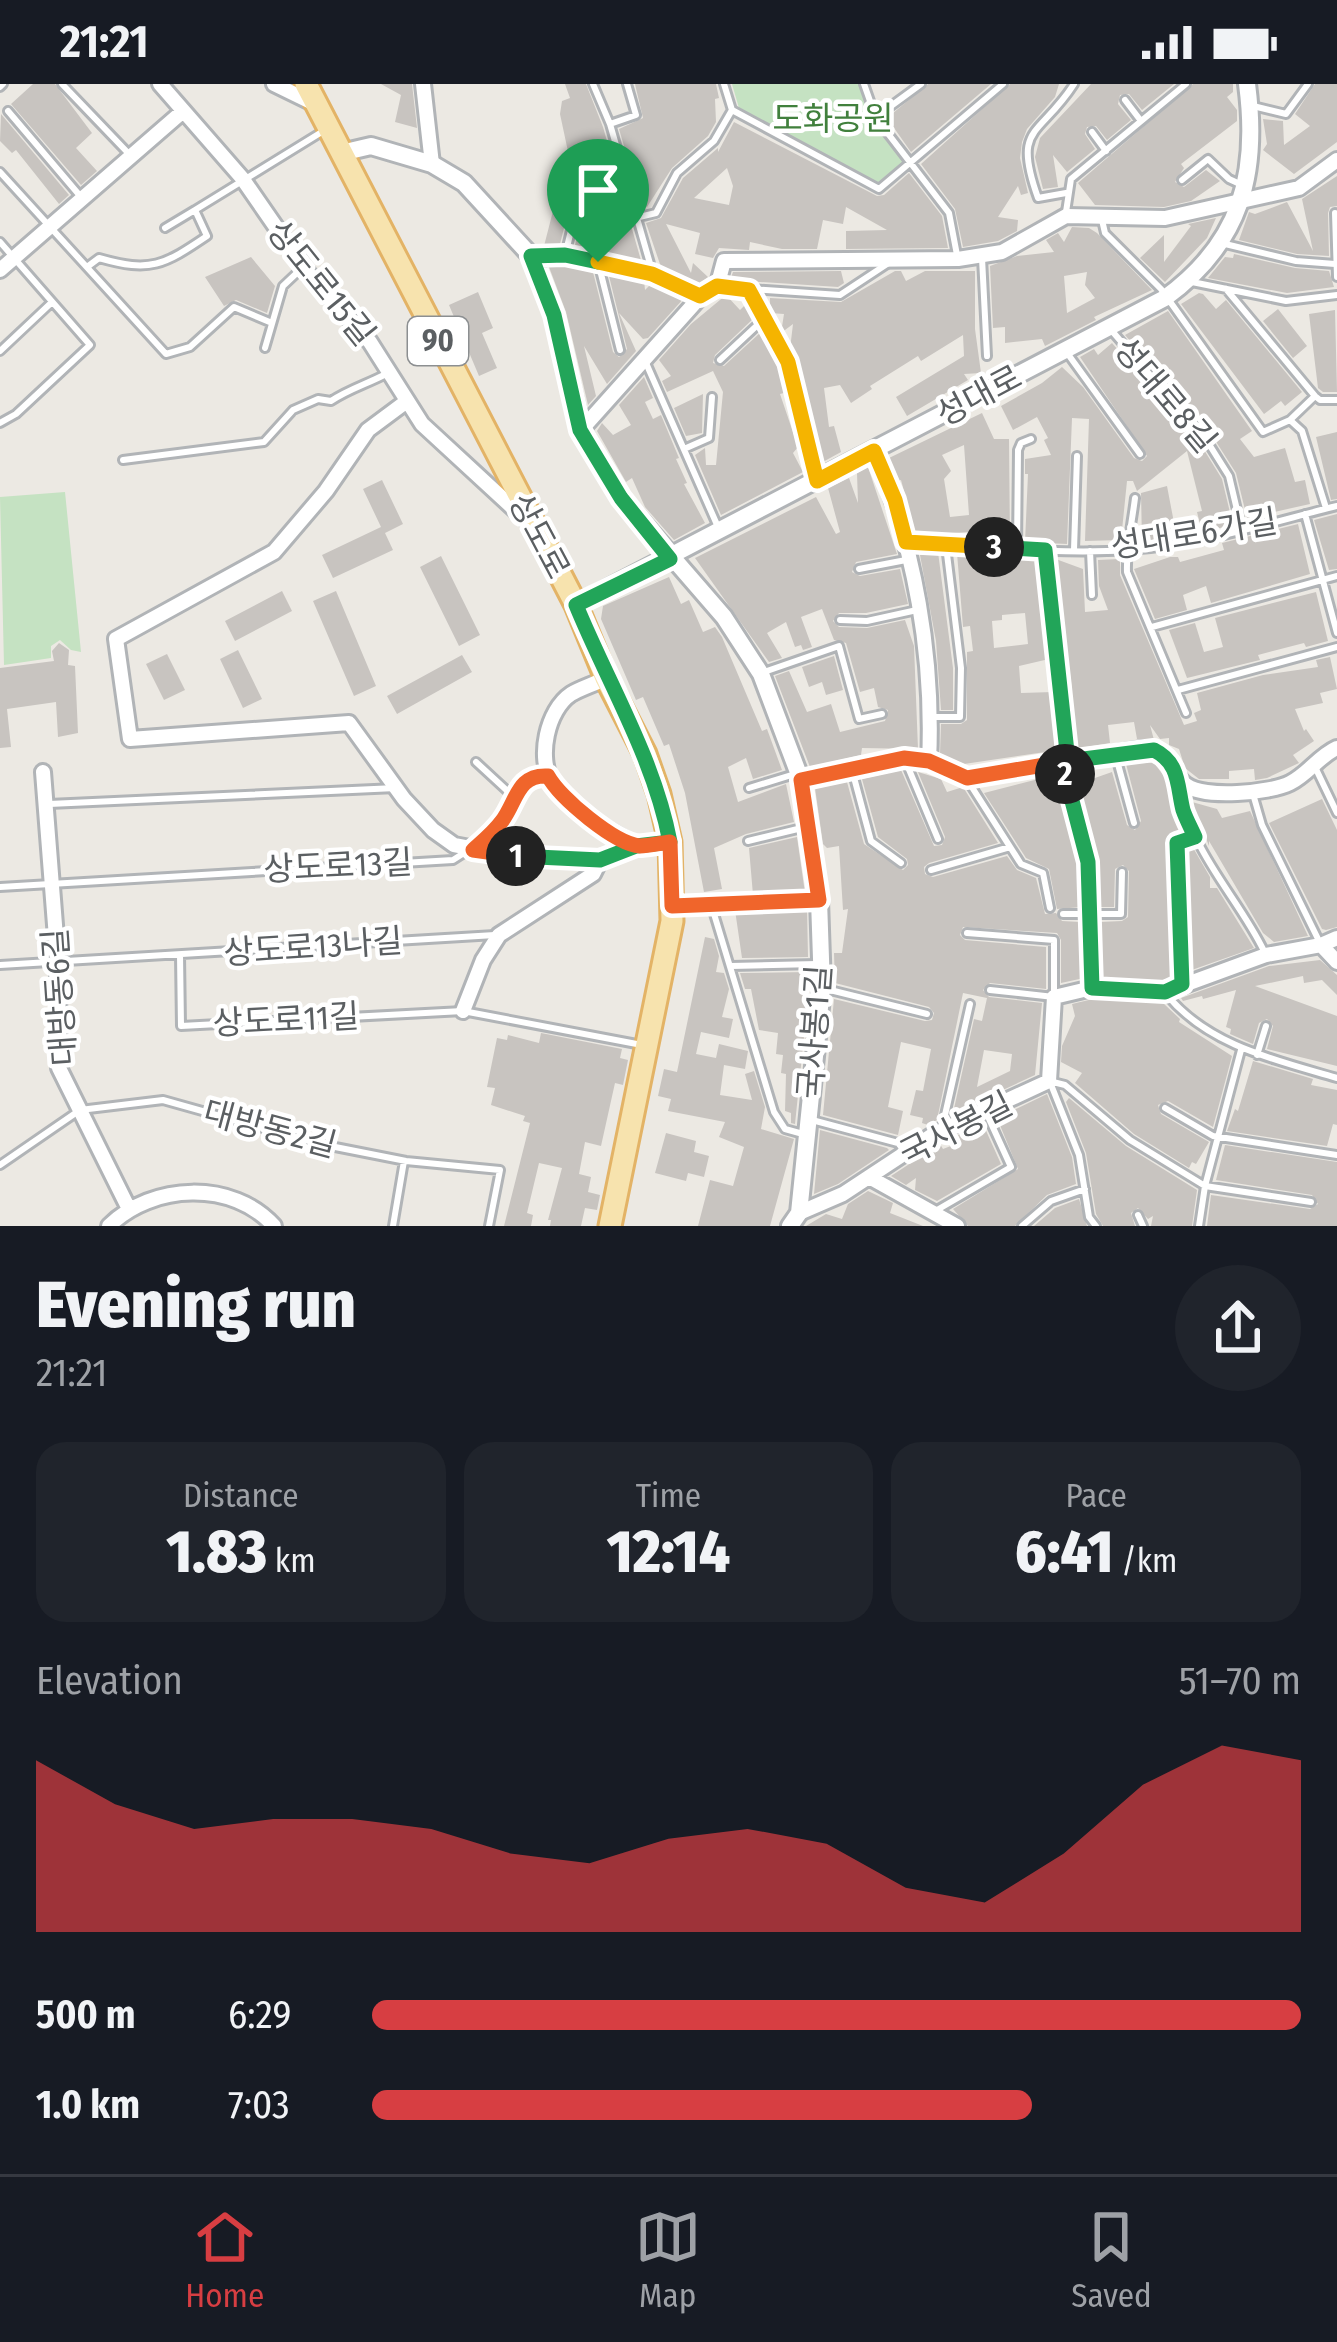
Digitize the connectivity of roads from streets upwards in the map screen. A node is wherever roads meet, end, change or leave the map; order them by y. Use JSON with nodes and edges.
{"nodes":[{"id":1,"x":160,"y":84,"type":"edge"},
{"id":2,"x":274,"y":84,"type":"edge"},
{"id":3,"x":306,"y":84,"type":"edge"},
{"id":4,"x":423,"y":84,"type":"edge"},
{"id":5,"x":1247,"y":84,"type":"edge"},
{"id":6,"x":317,"y":105,"type":"junction"},
{"id":7,"x":182,"y":112,"type":"junction"},
{"id":8,"x":341,"y":153,"type":"junction"},
{"id":9,"x":1337,"y":160,"type":"edge"},
{"id":10,"x":432,"y":164,"type":"junction"},
{"id":11,"x":1244,"y":193,"type":"junction"},
{"id":12,"x":0,"y":270,"type":"edge"},
{"id":13,"x":407,"y":400,"type":"junction"},
{"id":14,"x":580,"y":430,"type":"junction"},
{"id":15,"x":874,"y":451,"type":"junction"},
{"id":16,"x":535,"y":529,"type":"junction"},
{"id":17,"x":670,"y":559,"type":"junction"},
{"id":18,"x":576,"y":605,"type":"junction"},
{"id":19,"x":606,"y":678,"type":"junction"},
{"id":20,"x":1337,"y":748,"type":"edge"},
{"id":21,"x":929,"y":761,"type":"junction"},
{"id":22,"x":43,"y":772,"type":"dead end"},
{"id":23,"x":800,"y":776,"type":"junction"},
{"id":24,"x":670,"y":842,"type":"junction"},
{"id":25,"x":636,"y":846,"type":"junction"},
{"id":26,"x":600,"y":860,"type":"junction"},
{"id":27,"x":1337,"y":938,"type":"edge"},
{"id":28,"x":1321,"y":945,"type":"junction"},
{"id":29,"x":1337,"y":962,"type":"edge"},
{"id":30,"x":463,"y":1011,"type":"road end"},
{"id":31,"x":868,"y":1177,"type":"junction"},
{"id":32,"x":129,"y":1209,"type":"junction"},
{"id":33,"x":794,"y":1220,"type":"edge"},
{"id":34,"x":110,"y":1226,"type":"edge"},
{"id":35,"x":274,"y":1226,"type":"edge"},
{"id":36,"x":610,"y":1226,"type":"edge"},
{"id":37,"x":957,"y":1226,"type":"edge"}],
"edges":[{"from":1,"to":7,"type":"street","name":"상도로15길"},
{"from":2,"to":6,"type":"street"},
{"from":3,"to":6,"type":"main road","name":"상도로","number":"90"},
{"from":4,"to":10,"type":"street"},
{"from":5,"to":11,"type":"street","name":"성대로"},
{"from":6,"to":8,"type":"main road","name":"상도로","number":"90"},
{"from":7,"to":12,"type":"street"},
{"from":7,"to":13,"type":"street","name":"상도로15길"},
{"from":8,"to":10,"type":"street"},
{"from":8,"to":16,"type":"main road","name":"상도로","number":"90"},
{"from":9,"to":11,"type":"street"},
{"from":10,"to":14,"type":"street","name":"국사봉1길"},
{"from":11,"to":14,"type":"street"},
{"from":11,"to":15,"type":"street","name":"성대로"},
{"from":13,"to":16,"type":"street","name":"상도로15길"},
{"from":13,"to":26,"type":"street","name":"상도로13길"},
{"from":14,"to":17,"type":"street","name":"국사봉1길"},
{"from":15,"to":17,"type":"street","name":"성대로"},
{"from":15,"to":21,"type":"street"},
{"from":16,"to":18,"type":"main road","name":"상도로","number":"90"},
{"from":17,"to":18,"type":"street","name":"성대로"},
{"from":17,"to":23,"type":"street","name":"국사봉1길"},
{"from":18,"to":19,"type":"main road","name":"상도로","number":"90"},
{"from":19,"to":24,"type":"main road","name":"상도로","number":"90"},
{"from":19,"to":25,"type":"street"},
{"from":20,"to":21,"type":"street"},
{"from":21,"to":23,"type":"street"},
{"from":22,"to":32,"type":"street","name":"대방동6길"},
{"from":23,"to":33,"type":"street","name":"국사봉1길"},
{"from":24,"to":25,"type":"street","name":"상도로13길"},
{"from":24,"to":36,"type":"main road","name":"상도로","number":"90"},
{"from":25,"to":26,"type":"street","name":"상도로13길"},
{"from":26,"to":30,"type":"street","name":"상도로13나길"},
{"from":27,"to":28,"type":"street"},
{"from":28,"to":29,"type":"street"},
{"from":28,"to":31,"type":"street","name":"국사봉길"},
{"from":31,"to":33,"type":"street","name":"국사봉길"},
{"from":31,"to":37,"type":"street"},
{"from":32,"to":34,"type":"street"},
{"from":32,"to":35,"type":"street"}]}
